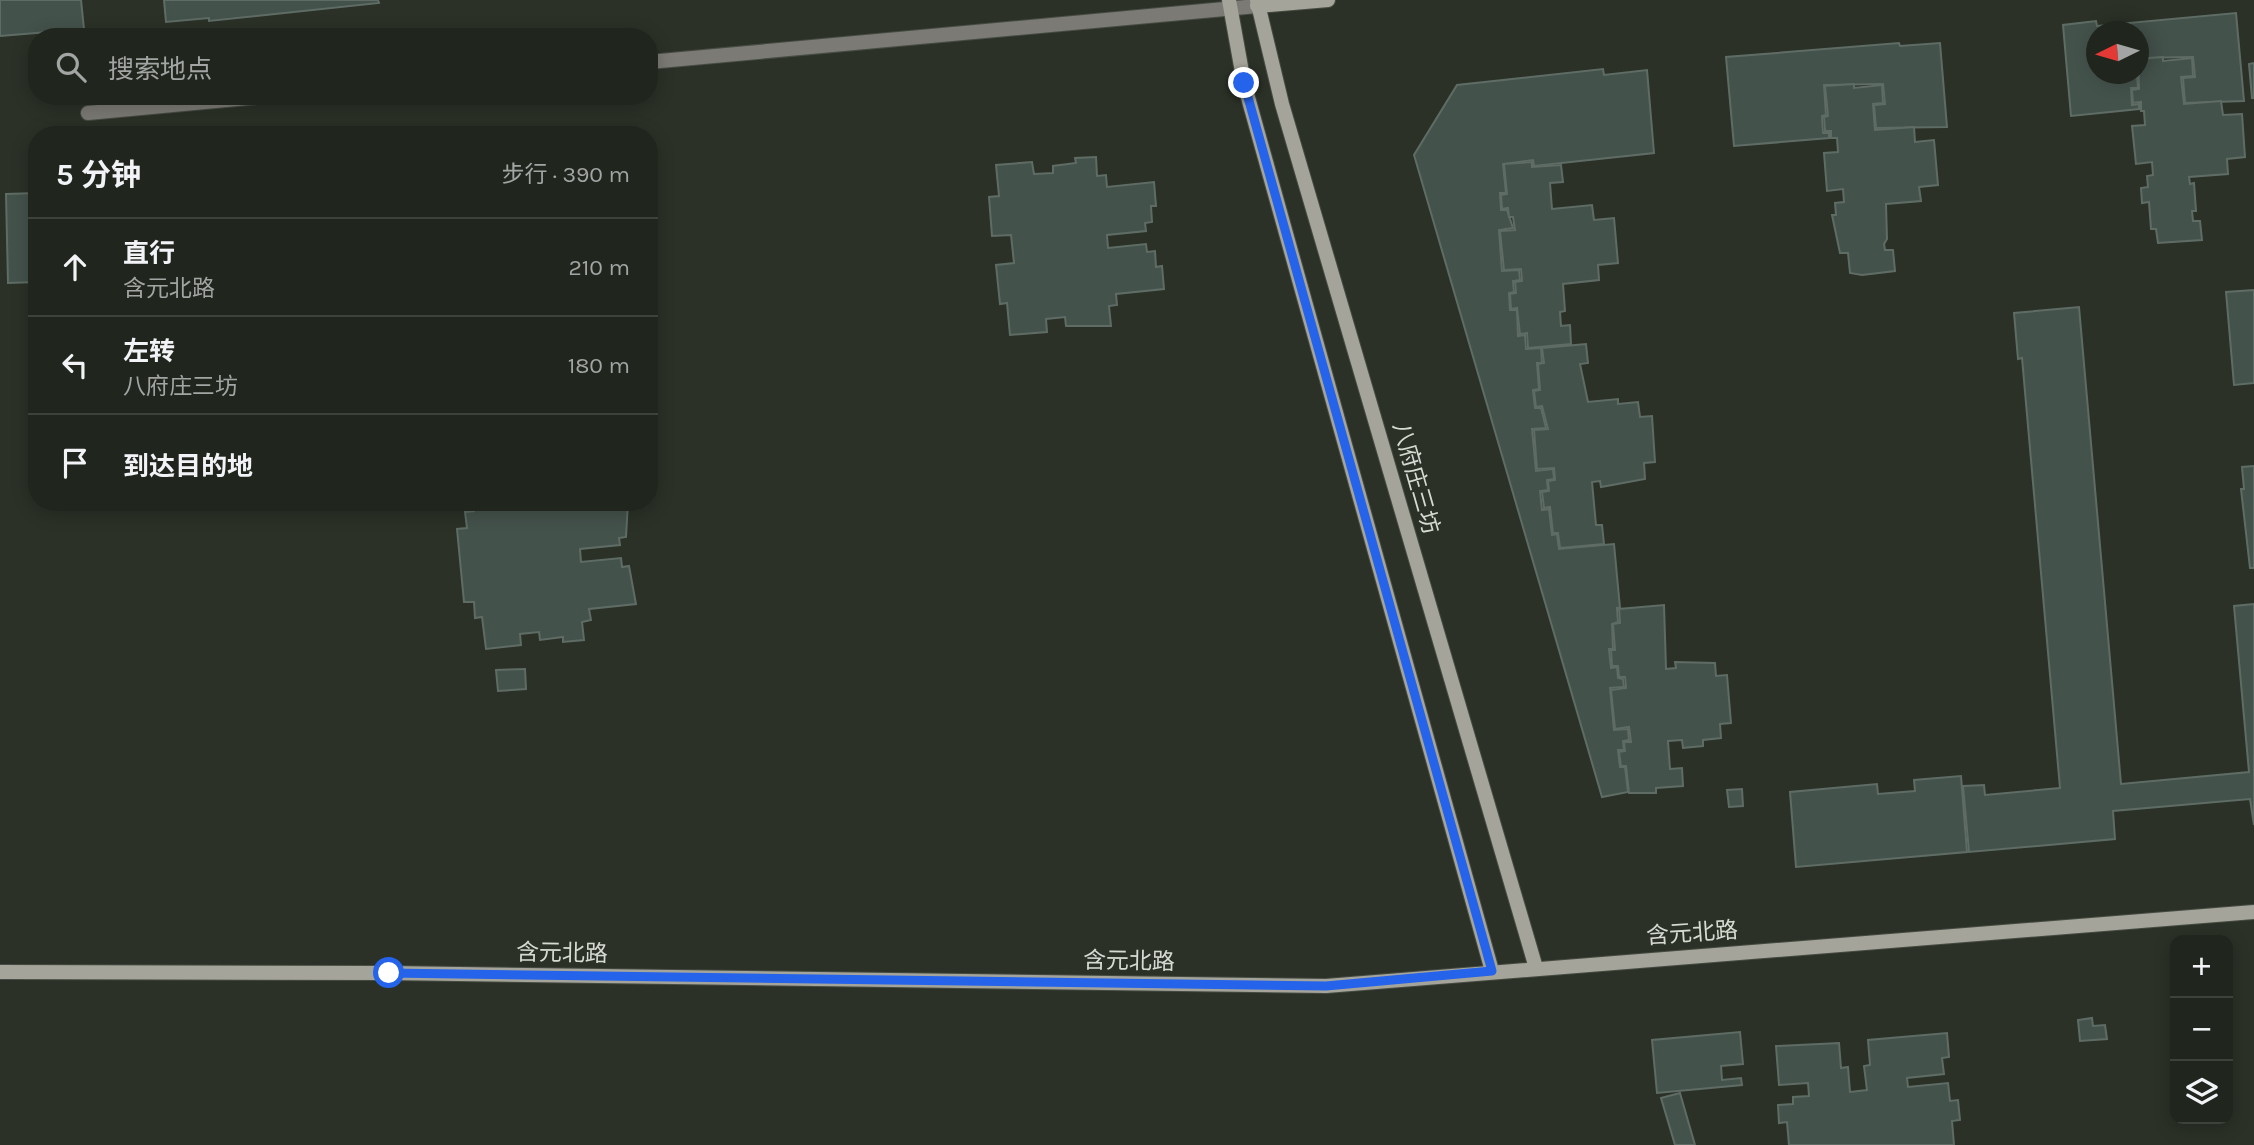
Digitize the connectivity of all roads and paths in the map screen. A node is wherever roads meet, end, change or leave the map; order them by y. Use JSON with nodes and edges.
{"nodes":[{"id":1,"x":1328,"y":0,"type":"edge"},
{"id":2,"x":1257,"y":3,"type":"edge"},
{"id":3,"x":1230,"y":4,"type":"edge"},
{"id":4,"x":658,"y":60,"type":"edge"},
{"id":5,"x":173,"y":105,"type":"edge"},
{"id":6,"x":88,"y":113,"type":"dead end"},
{"id":7,"x":2254,"y":912,"type":"edge"},
{"id":8,"x":1536,"y":968,"type":"junction"},
{"id":9,"x":1492,"y":971,"type":"junction"},
{"id":10,"x":0,"y":972,"type":"edge"}],
"edges":[{"from":1,"to":2,"type":"street"},
{"from":2,"to":3,"type":"street"},
{"from":2,"to":8,"type":"street","name":"八府庄三坊"},
{"from":3,"to":4,"type":"street"},
{"from":3,"to":9,"type":"street"},
{"from":5,"to":6,"type":"street"},
{"from":7,"to":8,"type":"street","name":"含元北路"},
{"from":8,"to":9,"type":"street","name":"含元北路"},
{"from":9,"to":10,"type":"street","name":"含元北路"}]}
